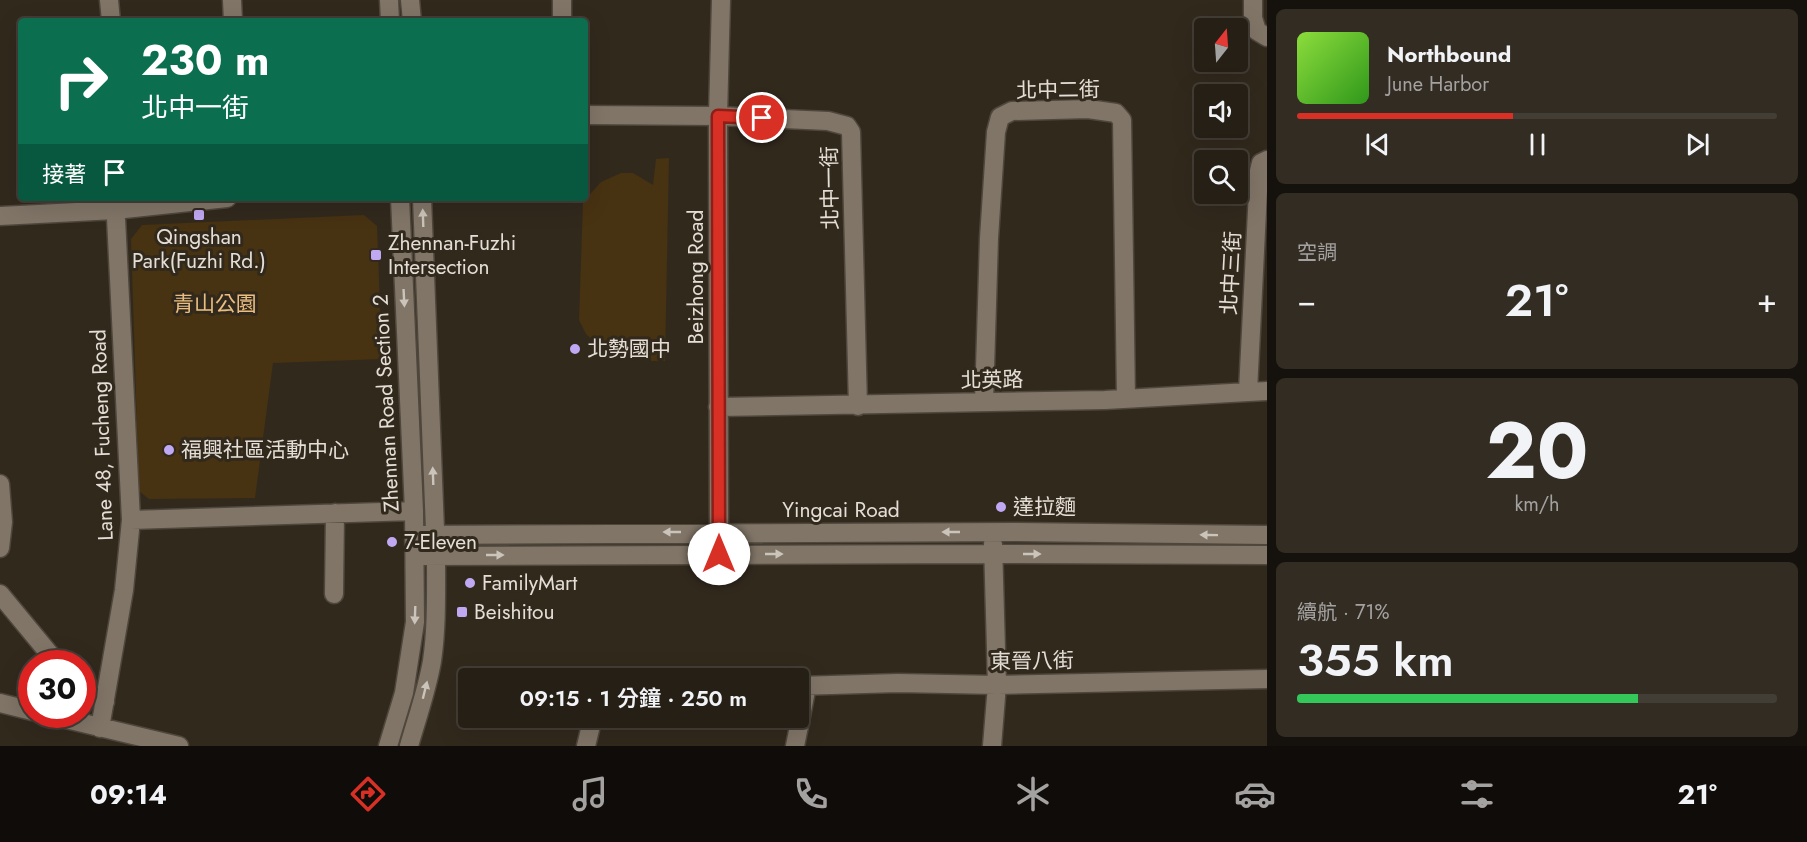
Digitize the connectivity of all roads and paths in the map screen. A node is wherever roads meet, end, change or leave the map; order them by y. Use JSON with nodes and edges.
{"nodes":[{"id":1,"x":109,"y":0,"type":"edge"},
{"id":2,"x":232,"y":0,"type":"edge"},
{"id":3,"x":389,"y":0,"type":"edge"},
{"id":4,"x":410,"y":0,"type":"edge"},
{"id":5,"x":562,"y":0,"type":"edge"},
{"id":6,"x":721,"y":0,"type":"edge"},
{"id":7,"x":1253,"y":0,"type":"edge"},
{"id":8,"x":111,"y":18,"type":"edge"},
{"id":9,"x":233,"y":18,"type":"edge"},
{"id":10,"x":390,"y":18,"type":"edge"},
{"id":11,"x":412,"y":18,"type":"edge"},
{"id":12,"x":562,"y":18,"type":"edge"},
{"id":13,"x":1267,"y":37,"type":"edge"},
{"id":14,"x":588,"y":115,"type":"edge"},
{"id":15,"x":718,"y":116,"type":"junction"},
{"id":16,"x":1267,"y":160,"type":"edge"},
{"id":17,"x":171,"y":201,"type":"edge"},
{"id":18,"x":400,"y":201,"type":"edge"},
{"id":19,"x":422,"y":201,"type":"edge"},
{"id":20,"x":115,"y":204,"type":"edge"},
{"id":21,"x":0,"y":216,"type":"edge"},
{"id":22,"x":1248,"y":391,"type":"junction"},
{"id":23,"x":1267,"y":391,"type":"edge"},
{"id":24,"x":1126,"y":399,"type":"junction"},
{"id":25,"x":984,"y":402,"type":"junction"},
{"id":26,"x":858,"y":406,"type":"junction"},
{"id":27,"x":718,"y":407,"type":"junction"},
{"id":28,"x":0,"y":484,"type":"edge"},
{"id":29,"x":414,"y":511,"type":"junction"},
{"id":30,"x":335,"y":513,"type":"junction"},
{"id":31,"x":131,"y":520,"type":"junction"},
{"id":32,"x":719,"y":532,"type":"junction"},
{"id":33,"x":993,"y":532,"type":"junction"},
{"id":34,"x":435,"y":534,"type":"junction"},
{"id":35,"x":414,"y":535,"type":"junction"},
{"id":36,"x":1267,"y":535,"type":"edge"},
{"id":37,"x":0,"y":548,"type":"edge"},
{"id":38,"x":719,"y":554,"type":"junction"},
{"id":39,"x":994,"y":554,"type":"junction"},
{"id":40,"x":1267,"y":555,"type":"edge"},
{"id":41,"x":415,"y":556,"type":"junction"},
{"id":42,"x":436,"y":556,"type":"junction"},
{"id":43,"x":0,"y":594,"type":"edge"},
{"id":44,"x":334,"y":594,"type":"dead end"},
{"id":45,"x":46,"y":650,"type":"edge"},
{"id":46,"x":1267,"y":679,"type":"edge"},
{"id":47,"x":997,"y":685,"type":"junction"},
{"id":48,"x":809,"y":686,"type":"edge"},
{"id":49,"x":96,"y":696,"type":"edge"},
{"id":50,"x":105,"y":702,"type":"junction"},
{"id":51,"x":0,"y":703,"type":"edge"},
{"id":52,"x":18,"y":708,"type":"edge"},
{"id":53,"x":96,"y":727,"type":"edge"},
{"id":54,"x":100,"y":728,"type":"junction"},
{"id":55,"x":590,"y":728,"type":"edge"},
{"id":56,"x":797,"y":728,"type":"edge"},
{"id":57,"x":153,"y":743,"type":"edge"},
{"id":58,"x":179,"y":746,"type":"edge"},
{"id":59,"x":388,"y":746,"type":"edge"},
{"id":60,"x":409,"y":746,"type":"edge"},
{"id":61,"x":586,"y":746,"type":"edge"},
{"id":62,"x":795,"y":746,"type":"edge"},
{"id":63,"x":992,"y":746,"type":"edge"}],
"edges":[{"from":1,"to":8,"type":"street"},
{"from":2,"to":9,"type":"street"},
{"from":3,"to":10,"type":"street"},
{"from":4,"to":11,"type":"street"},
{"from":5,"to":12,"type":"street"},
{"from":6,"to":15,"type":"street","name":"Beizhong Road"},
{"from":7,"to":13,"type":"street"},
{"from":14,"to":15,"type":"street","name":"北中一街"},
{"from":15,"to":26,"type":"street","name":"北中一街"},
{"from":15,"to":27,"type":"street","name":"Beizhong Road"},
{"from":16,"to":22,"type":"street","name":"北中三街"},
{"from":17,"to":20,"type":"street"},
{"from":18,"to":29,"type":"street","name":"Zhennan Road Section 2","one_way":true},
{"from":34,"to":19,"type":"street","name":"Zhennan Road Section 2","one_way":true},
{"from":20,"to":21,"type":"street"},
{"from":20,"to":31,"type":"street","name":"Lane 48, Fucheng Road"},
{"from":22,"to":23,"type":"street","name":"北英路"},
{"from":22,"to":24,"type":"street","name":"北英路"},
{"from":24,"to":25,"type":"street","name":"北英路"},
{"from":24,"to":25,"type":"street","name":"北中二街"},
{"from":25,"to":26,"type":"street","name":"北英路"},
{"from":26,"to":27,"type":"street","name":"北英路"},
{"from":27,"to":32,"type":"street","name":"Beizhong Road"},
{"from":28,"to":37,"type":"street"},
{"from":29,"to":30,"type":"street"},
{"from":29,"to":35,"type":"street","name":"Zhennan Road Section 2"},
{"from":30,"to":31,"type":"street"},
{"from":30,"to":44,"type":"street"},
{"from":31,"to":50,"type":"street","name":"Lane 48, Fucheng Road"},
{"from":33,"to":32,"type":"street","name":"Yingcai Road","one_way":true},
{"from":32,"to":34,"type":"street","name":"Yingcai Road","one_way":true},
{"from":32,"to":38,"type":"street","name":"Beizhong Road"},
{"from":36,"to":33,"type":"street","name":"Yingcai Road","one_way":true},
{"from":33,"to":39,"type":"street"},
{"from":34,"to":35,"type":"street","name":"Yingcai Road"},
{"from":34,"to":42,"type":"street","name":"Zhennan Road Section 2"},
{"from":35,"to":41,"type":"street","name":"Zhennan Road Section 2"},
{"from":38,"to":39,"type":"street","name":"Yingcai Road","one_way":true},
{"from":42,"to":38,"type":"street","name":"Yingcai Road","one_way":true},
{"from":39,"to":40,"type":"street","name":"Yingcai Road","one_way":true},
{"from":39,"to":47,"type":"street"},
{"from":41,"to":42,"type":"street","name":"Yingcai Road"},
{"from":41,"to":59,"type":"street","name":"Zhennan Road Section 2","one_way":true},
{"from":60,"to":42,"type":"street","name":"Zhennan Road Section 2","one_way":true},
{"from":43,"to":45,"type":"street"},
{"from":46,"to":47,"type":"street","name":"東晉八街"},
{"from":47,"to":48,"type":"street","name":"東晉八街"},
{"from":47,"to":63,"type":"street"},
{"from":49,"to":50,"type":"street"},
{"from":50,"to":54,"type":"street","name":"Lane 48, Fucheng Road"},
{"from":51,"to":52,"type":"street"},
{"from":53,"to":54,"type":"street"},
{"from":54,"to":57,"type":"street"},
{"from":55,"to":61,"type":"street"},
{"from":56,"to":62,"type":"street"},
{"from":57,"to":58,"type":"street"}]}
